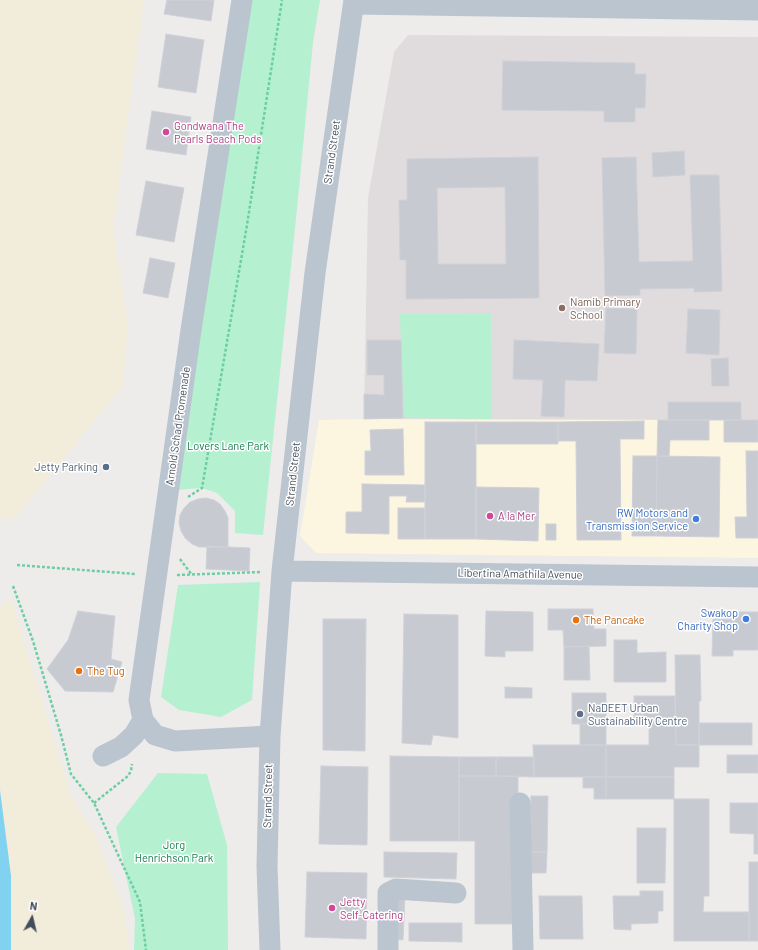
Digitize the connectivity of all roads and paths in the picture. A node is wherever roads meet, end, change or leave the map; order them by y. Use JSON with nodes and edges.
{"nodes":[{"id":1,"x":242,"y":0,"type":"edge"},
{"id":2,"x":282,"y":0,"type":"edge"},
{"id":3,"x":354,"y":2,"type":"edge"},
{"id":4,"x":463,"y":3,"type":"edge"},
{"id":5,"x":598,"y":4,"type":"edge"},
{"id":6,"x":706,"y":4,"type":"edge"},
{"id":7,"x":758,"y":10,"type":"edge"},
{"id":8,"x":184,"y":501,"type":"dead end"},
{"id":9,"x":178,"y":553,"type":"dead end"},
{"id":10,"x":282,"y":571,"type":"junction"},
{"id":11,"x":192,"y":574,"type":"dead end"},
{"id":12,"x":758,"y":577,"type":"edge"},
{"id":13,"x":13,"y":586,"type":"dead end"},
{"id":14,"x":144,"y":720,"type":"junction"},
{"id":15,"x":270,"y":736,"type":"junction"},
{"id":16,"x":112,"y":751,"type":"joint"},
{"id":17,"x":94,"y":803,"type":"junction"},
{"id":18,"x":520,"y":803,"type":"dead end"},
{"id":19,"x":456,"y":893,"type":"dead end"},
{"id":20,"x":146,"y":950,"type":"edge"},
{"id":21,"x":270,"y":950,"type":"edge"},
{"id":22,"x":388,"y":950,"type":"edge"},
{"id":23,"x":523,"y":950,"type":"edge"}],
"edges":[{"from":1,"to":14,"type":"street","name":"Arnold Schad Promenade"},
{"from":2,"to":8,"type":"path"},
{"from":3,"to":4,"type":"street"},
{"from":3,"to":10,"type":"street","name":"Strand Street"},
{"from":4,"to":5,"type":"street"},
{"from":5,"to":6,"type":"street"},
{"from":6,"to":7,"type":"street"},
{"from":9,"to":11,"type":"path"},
{"from":10,"to":12,"type":"street","name":"Libertina Amathila Avenue"},
{"from":10,"to":15,"type":"street","name":"Strand Street"},
{"from":13,"to":17,"type":"path"},
{"from":14,"to":15,"type":"street","name":"Arnold Schad Promenade"},
{"from":14,"to":16,"type":"street"},
{"from":15,"to":21,"type":"street","name":"Strand Street"},
{"from":16,"to":17,"type":"path"},
{"from":17,"to":20,"type":"path"},
{"from":18,"to":23,"type":"street"},
{"from":19,"to":22,"type":"street"}]}
